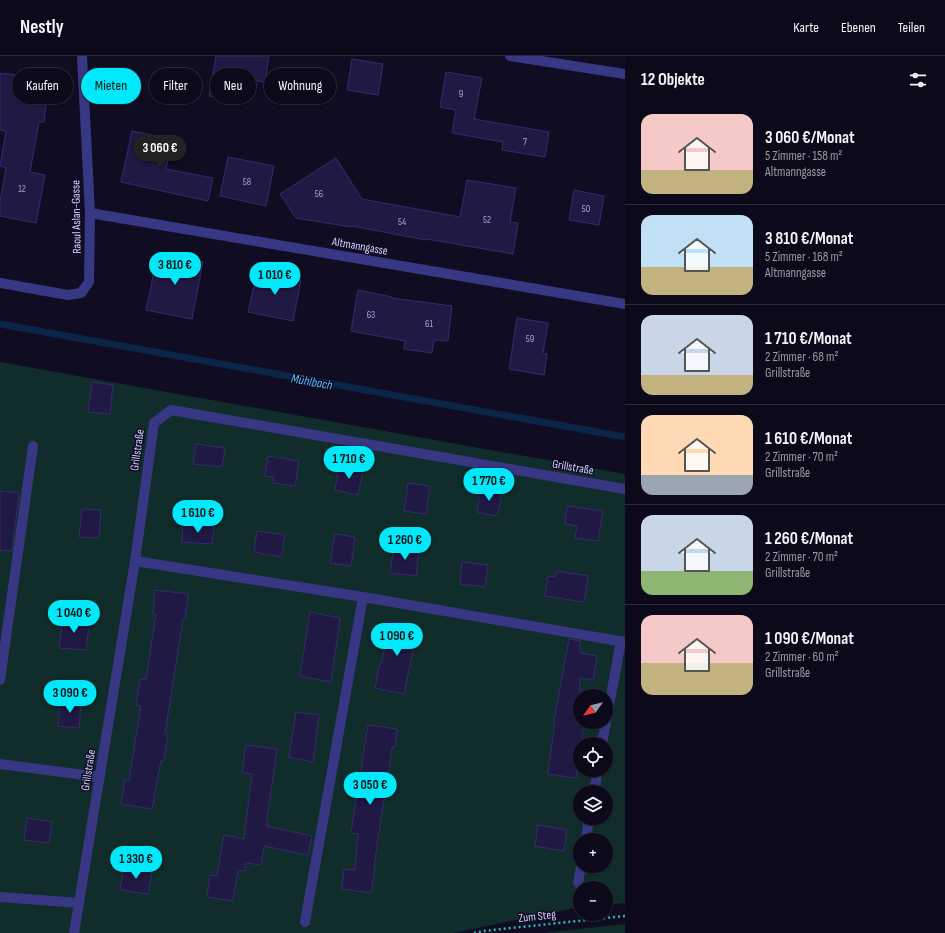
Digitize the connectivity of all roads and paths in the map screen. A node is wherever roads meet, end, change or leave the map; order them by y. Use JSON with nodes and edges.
{"nodes":[{"id":1,"x":82,"y":56,"type":"edge"},
{"id":2,"x":510,"y":56,"type":"edge"},
{"id":3,"x":625,"y":74,"type":"edge"},
{"id":4,"x":90,"y":213,"type":"junction"},
{"id":5,"x":0,"y":283,"type":"edge"},
{"id":6,"x":625,"y":304,"type":"edge"},
{"id":7,"x":33,"y":446,"type":"dead end"},
{"id":8,"x":625,"y":489,"type":"edge"},
{"id":9,"x":136,"y":561,"type":"junction"},
{"id":10,"x":363,"y":597,"type":"junction"},
{"id":11,"x":623,"y":642,"type":"edge"},
{"id":12,"x":0,"y":680,"type":"edge"},
{"id":13,"x":603,"y":737,"type":"edge"},
{"id":14,"x":0,"y":764,"type":"edge"},
{"id":15,"x":100,"y":777,"type":"junction"},
{"id":16,"x":0,"y":897,"type":"edge"},
{"id":17,"x":79,"y":903,"type":"junction"},
{"id":18,"x":625,"y":916,"type":"edge"},
{"id":19,"x":305,"y":922,"type":"dead end"},
{"id":20,"x":74,"y":933,"type":"edge"},
{"id":21,"x":474,"y":933,"type":"edge"}],
"edges":[{"from":1,"to":4,"type":"street","name":"Raoul Aslan-Gasse"},
{"from":2,"to":3,"type":"street"},
{"from":4,"to":5,"type":"street","name":"Raoul Aslan-Gasse"},
{"from":4,"to":6,"type":"street","name":"Altmanngasse"},
{"from":7,"to":12,"type":"street"},
{"from":8,"to":9,"type":"street","name":"Grillstraße"},
{"from":9,"to":10,"type":"street"},
{"from":9,"to":15,"type":"street","name":"Grillstraße"},
{"from":10,"to":11,"type":"street"},
{"from":10,"to":19,"type":"street"},
{"from":11,"to":13,"type":"street"},
{"from":14,"to":15,"type":"street"},
{"from":15,"to":17,"type":"street","name":"Grillstraße"},
{"from":16,"to":17,"type":"street"},
{"from":17,"to":20,"type":"street","name":"Grillstraße"},
{"from":18,"to":21,"type":"path","name":"Zum Steg"}]}
